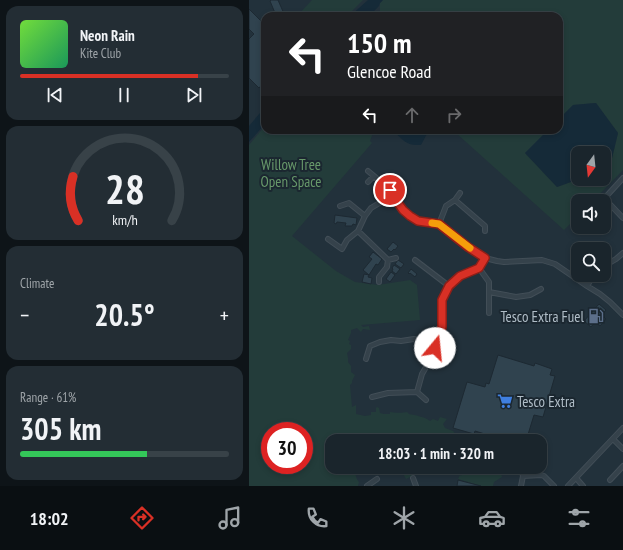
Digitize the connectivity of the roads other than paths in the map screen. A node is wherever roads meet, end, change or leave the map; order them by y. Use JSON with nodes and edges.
{"nodes":[{"id":1,"x":368,"y":171,"type":"dead end"},
{"id":2,"x":374,"y":176,"type":"junction"},
{"id":3,"x":623,"y":178,"type":"edge"},
{"id":4,"x":368,"y":182,"type":"dead end"},
{"id":5,"x":460,"y":193,"type":"dead end"},
{"id":6,"x":608,"y":194,"type":"edge"},
{"id":7,"x":393,"y":196,"type":"junction"},
{"id":8,"x":352,"y":198,"type":"dead end"},
{"id":9,"x":455,"y":200,"type":"junction"},
{"id":10,"x":349,"y":203,"type":"junction"},
{"id":11,"x":340,"y":206,"type":"dead end"},
{"id":12,"x":611,"y":207,"type":"edge"},
{"id":13,"x":365,"y":216,"type":"junction"},
{"id":14,"x":623,"y":218,"type":"edge"},
{"id":15,"x":491,"y":223,"type":"dead end"},
{"id":16,"x":439,"y":224,"type":"junction"},
{"id":17,"x":485,"y":226,"type":"junction"},
{"id":18,"x":357,"y":231,"type":"junction"},
{"id":19,"x":485,"y":231,"type":"dead end"},
{"id":20,"x":328,"y":239,"type":"dead end"},
{"id":21,"x":623,"y":253,"type":"edge"},
{"id":22,"x":395,"y":258,"type":"dead end"},
{"id":23,"x":485,"y":258,"type":"junction"},
{"id":24,"x":388,"y":260,"type":"junction"},
{"id":25,"x":415,"y":260,"type":"dead end"},
{"id":26,"x":611,"y":262,"type":"edge"},
{"id":27,"x":479,"y":268,"type":"junction"},
{"id":28,"x":379,"y":282,"type":"dead end"},
{"id":29,"x":590,"y":282,"type":"edge"},
{"id":30,"x":449,"y":286,"type":"junction"},
{"id":31,"x":587,"y":286,"type":"junction"},
{"id":32,"x":541,"y":289,"type":"dead end"},
{"id":33,"x":489,"y":292,"type":"junction"},
{"id":34,"x":489,"y":313,"type":"dead end"},
{"id":35,"x":623,"y":315,"type":"edge"},
{"id":36,"x":365,"y":342,"type":"dead end"},
{"id":37,"x":370,"y":346,"type":"junction"},
{"id":38,"x":435,"y":348,"type":"junction"},
{"id":39,"x":366,"y":359,"type":"dead end"},
{"id":40,"x":417,"y":392,"type":"junction"},
{"id":41,"x":372,"y":397,"type":"dead end"},
{"id":42,"x":426,"y":400,"type":"dead end"},
{"id":43,"x":623,"y":428,"type":"edge"},
{"id":44,"x":613,"y":439,"type":"junction"},
{"id":45,"x":623,"y":449,"type":"edge"},
{"id":46,"x":623,"y":466,"type":"edge"},
{"id":47,"x":523,"y":476,"type":"joint"},
{"id":48,"x":413,"y":478,"type":"dead end"},
{"id":49,"x":576,"y":478,"type":"junction"},
{"id":50,"x":377,"y":479,"type":"dead end"},
{"id":51,"x":610,"y":480,"type":"dead end"},
{"id":52,"x":367,"y":486,"type":"edge"},
{"id":53,"x":416,"y":486,"type":"edge"},
{"id":54,"x":521,"y":486,"type":"edge"},
{"id":55,"x":554,"y":486,"type":"edge"},
{"id":56,"x":568,"y":486,"type":"edge"},
{"id":57,"x":583,"y":486,"type":"edge"}],
"edges":[{"from":1,"to":2,"type":"street"},
{"from":2,"to":4,"type":"street"},
{"from":2,"to":7,"type":"street"},
{"from":3,"to":6,"type":"street"},
{"from":5,"to":9,"type":"street"},
{"from":7,"to":13,"type":"street"},
{"from":7,"to":16,"type":"street"},
{"from":8,"to":10,"type":"street"},
{"from":9,"to":16,"type":"street"},
{"from":9,"to":17,"type":"street"},
{"from":10,"to":11,"type":"street"},
{"from":10,"to":13,"type":"street"},
{"from":12,"to":14,"type":"street"},
{"from":13,"to":18,"type":"street"},
{"from":15,"to":17,"type":"street"},
{"from":16,"to":23,"type":"street"},
{"from":17,"to":19,"type":"street"},
{"from":18,"to":20,"type":"street"},
{"from":18,"to":24,"type":"street"},
{"from":21,"to":26,"type":"street"},
{"from":22,"to":24,"type":"street"},
{"from":23,"to":27,"type":"street"},
{"from":23,"to":31,"type":"street"},
{"from":24,"to":28,"type":"street"},
{"from":25,"to":30,"type":"street"},
{"from":27,"to":30,"type":"street"},
{"from":27,"to":33,"type":"street"},
{"from":29,"to":31,"type":"street"},
{"from":30,"to":38,"type":"street"},
{"from":31,"to":35,"type":"street"},
{"from":32,"to":33,"type":"street"},
{"from":33,"to":34,"type":"street"},
{"from":36,"to":37,"type":"street"},
{"from":37,"to":38,"type":"street"},
{"from":37,"to":39,"type":"street"},
{"from":38,"to":40,"type":"street"},
{"from":40,"to":41,"type":"street"},
{"from":40,"to":42,"type":"street"},
{"from":43,"to":44,"type":"street"},
{"from":44,"to":45,"type":"street"},
{"from":44,"to":49,"type":"street"},
{"from":46,"to":51,"type":"street"},
{"from":47,"to":54,"type":"street"},
{"from":47,"to":55,"type":"street"},
{"from":48,"to":53,"type":"street"},
{"from":49,"to":56,"type":"street"},
{"from":49,"to":57,"type":"street"},
{"from":50,"to":52,"type":"street"}]}
